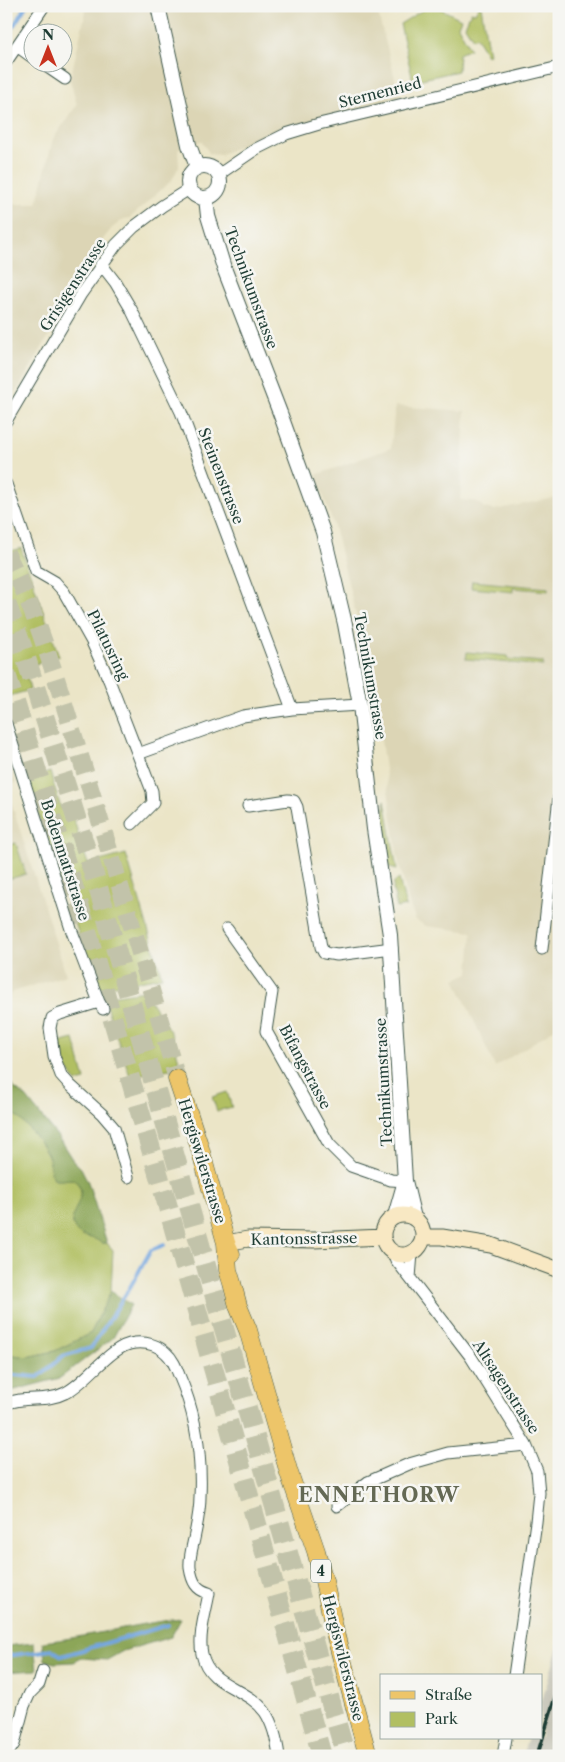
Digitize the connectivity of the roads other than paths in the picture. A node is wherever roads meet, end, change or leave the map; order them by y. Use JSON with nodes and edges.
{"nodes":[{"id":1,"x":44,"y":6,"type":"edge"},
{"id":2,"x":158,"y":6,"type":"edge"},
{"id":3,"x":17,"y":46,"type":"junction"},
{"id":4,"x":22,"y":50,"type":"edge"},
{"id":5,"x":6,"y":62,"type":"edge"},
{"id":6,"x":559,"y":67,"type":"edge"},
{"id":7,"x":55,"y":72,"type":"edge"},
{"id":8,"x":65,"y":79,"type":"dead end"},
{"id":9,"x":197,"y":167,"type":"junction"},
{"id":10,"x":218,"y":174,"type":"junction"},
{"id":11,"x":189,"y":189,"type":"junction"},
{"id":12,"x":206,"y":198,"type":"junction"},
{"id":13,"x":101,"y":264,"type":"junction"},
{"id":14,"x":6,"y":421,"type":"edge"},
{"id":15,"x":6,"y":484,"type":"edge"},
{"id":16,"x":360,"y":705,"type":"junction"},
{"id":17,"x":292,"y":709,"type":"junction"},
{"id":18,"x":6,"y":724,"type":"edge"},
{"id":19,"x":138,"y":754,"type":"junction"},
{"id":20,"x":559,"y":797,"type":"edge"},
{"id":21,"x":248,"y":806,"type":"dead end"},
{"id":22,"x":132,"y":824,"type":"dead end"},
{"id":23,"x":227,"y":928,"type":"dead end"},
{"id":24,"x":392,"y":948,"type":"junction"},
{"id":25,"x":542,"y":949,"type":"dead end"},
{"id":26,"x":177,"y":1079,"type":"tunnel mouth"},
{"id":27,"x":128,"y":1177,"type":"dead end"},
{"id":28,"x":405,"y":1181,"type":"junction"},
{"id":29,"x":395,"y":1216,"type":"junction"},
{"id":30,"x":414,"y":1218,"type":"junction"},
{"id":31,"x":383,"y":1237,"type":"junction"},
{"id":32,"x":423,"y":1237,"type":"junction"},
{"id":33,"x":226,"y":1243,"type":"junction"},
{"id":34,"x":393,"y":1252,"type":"junction"},
{"id":35,"x":412,"y":1253,"type":"junction"},
{"id":36,"x":559,"y":1270,"type":"edge"},
{"id":37,"x":410,"y":1278,"type":"junction"},
{"id":38,"x":6,"y":1404,"type":"edge"},
{"id":39,"x":526,"y":1444,"type":"junction"},
{"id":40,"x":336,"y":1506,"type":"dead end"},
{"id":41,"x":43,"y":1671,"type":"dead end"},
{"id":42,"x":514,"y":1674,"type":"edge"},
{"id":43,"x":506,"y":1740,"type":"edge"},
{"id":44,"x":6,"y":1756,"type":"edge"},
{"id":45,"x":279,"y":1756,"type":"edge"},
{"id":46,"x":368,"y":1756,"type":"edge"},
{"id":47,"x":503,"y":1756,"type":"edge"}],
"edges":[{"from":1,"to":3,"type":"street"},
{"from":2,"to":9,"type":"street"},
{"from":3,"to":4,"type":"street"},
{"from":3,"to":5,"type":"street"},
{"from":6,"to":10,"type":"street","name":"Sternenried"},
{"from":7,"to":8,"type":"street"},
{"from":9,"to":10,"type":"street"},
{"from":9,"to":11,"type":"street"},
{"from":10,"to":12,"type":"street"},
{"from":11,"to":12,"type":"street"},
{"from":11,"to":13,"type":"street","name":"Grisigenstrasse"},
{"from":12,"to":16,"type":"street","name":"Technikumstrasse"},
{"from":13,"to":14,"type":"street","name":"Grisigenstrasse"},
{"from":13,"to":17,"type":"street","name":"Steinenstrasse"},
{"from":15,"to":19,"type":"street","name":"Pilatusring"},
{"from":16,"to":17,"type":"street"},
{"from":16,"to":24,"type":"street","name":"Technikumstrasse"},
{"from":17,"to":19,"type":"street"},
{"from":18,"to":27,"type":"street","name":"Bodenmattstrasse"},
{"from":19,"to":22,"type":"street","name":"Pilatusring"},
{"from":20,"to":25,"type":"street"},
{"from":21,"to":24,"type":"street"},
{"from":23,"to":28,"type":"street","name":"Bifangstrasse"},
{"from":24,"to":28,"type":"street","name":"Technikumstrasse"},
{"from":26,"to":33,"type":"main road","name":"Hergiswilerstrasse","number":"4"},
{"from":28,"to":29,"type":"street","name":"Technikumstrasse"},
{"from":28,"to":30,"type":"street","name":"Technikumstrasse"},
{"from":29,"to":30,"type":"main road"},
{"from":29,"to":31,"type":"main road"},
{"from":30,"to":32,"type":"main road"},
{"from":31,"to":33,"type":"main road","name":"Kantonsstrasse"},
{"from":31,"to":34,"type":"main road"},
{"from":32,"to":35,"type":"main road"},
{"from":32,"to":36,"type":"main road"},
{"from":33,"to":46,"type":"main road","name":"Hergiswilerstrasse","number":"4"},
{"from":34,"to":35,"type":"main road"},
{"from":34,"to":37,"type":"street","name":"Altsagenstrasse"},
{"from":35,"to":37,"type":"street"},
{"from":37,"to":39,"type":"street","name":"Altsagenstrasse"},
{"from":38,"to":45,"type":"street"},
{"from":39,"to":40,"type":"street"},
{"from":39,"to":42,"type":"street","name":"Altsagenstrasse"},
{"from":41,"to":44,"type":"street"},
{"from":43,"to":47,"type":"street"}]}
